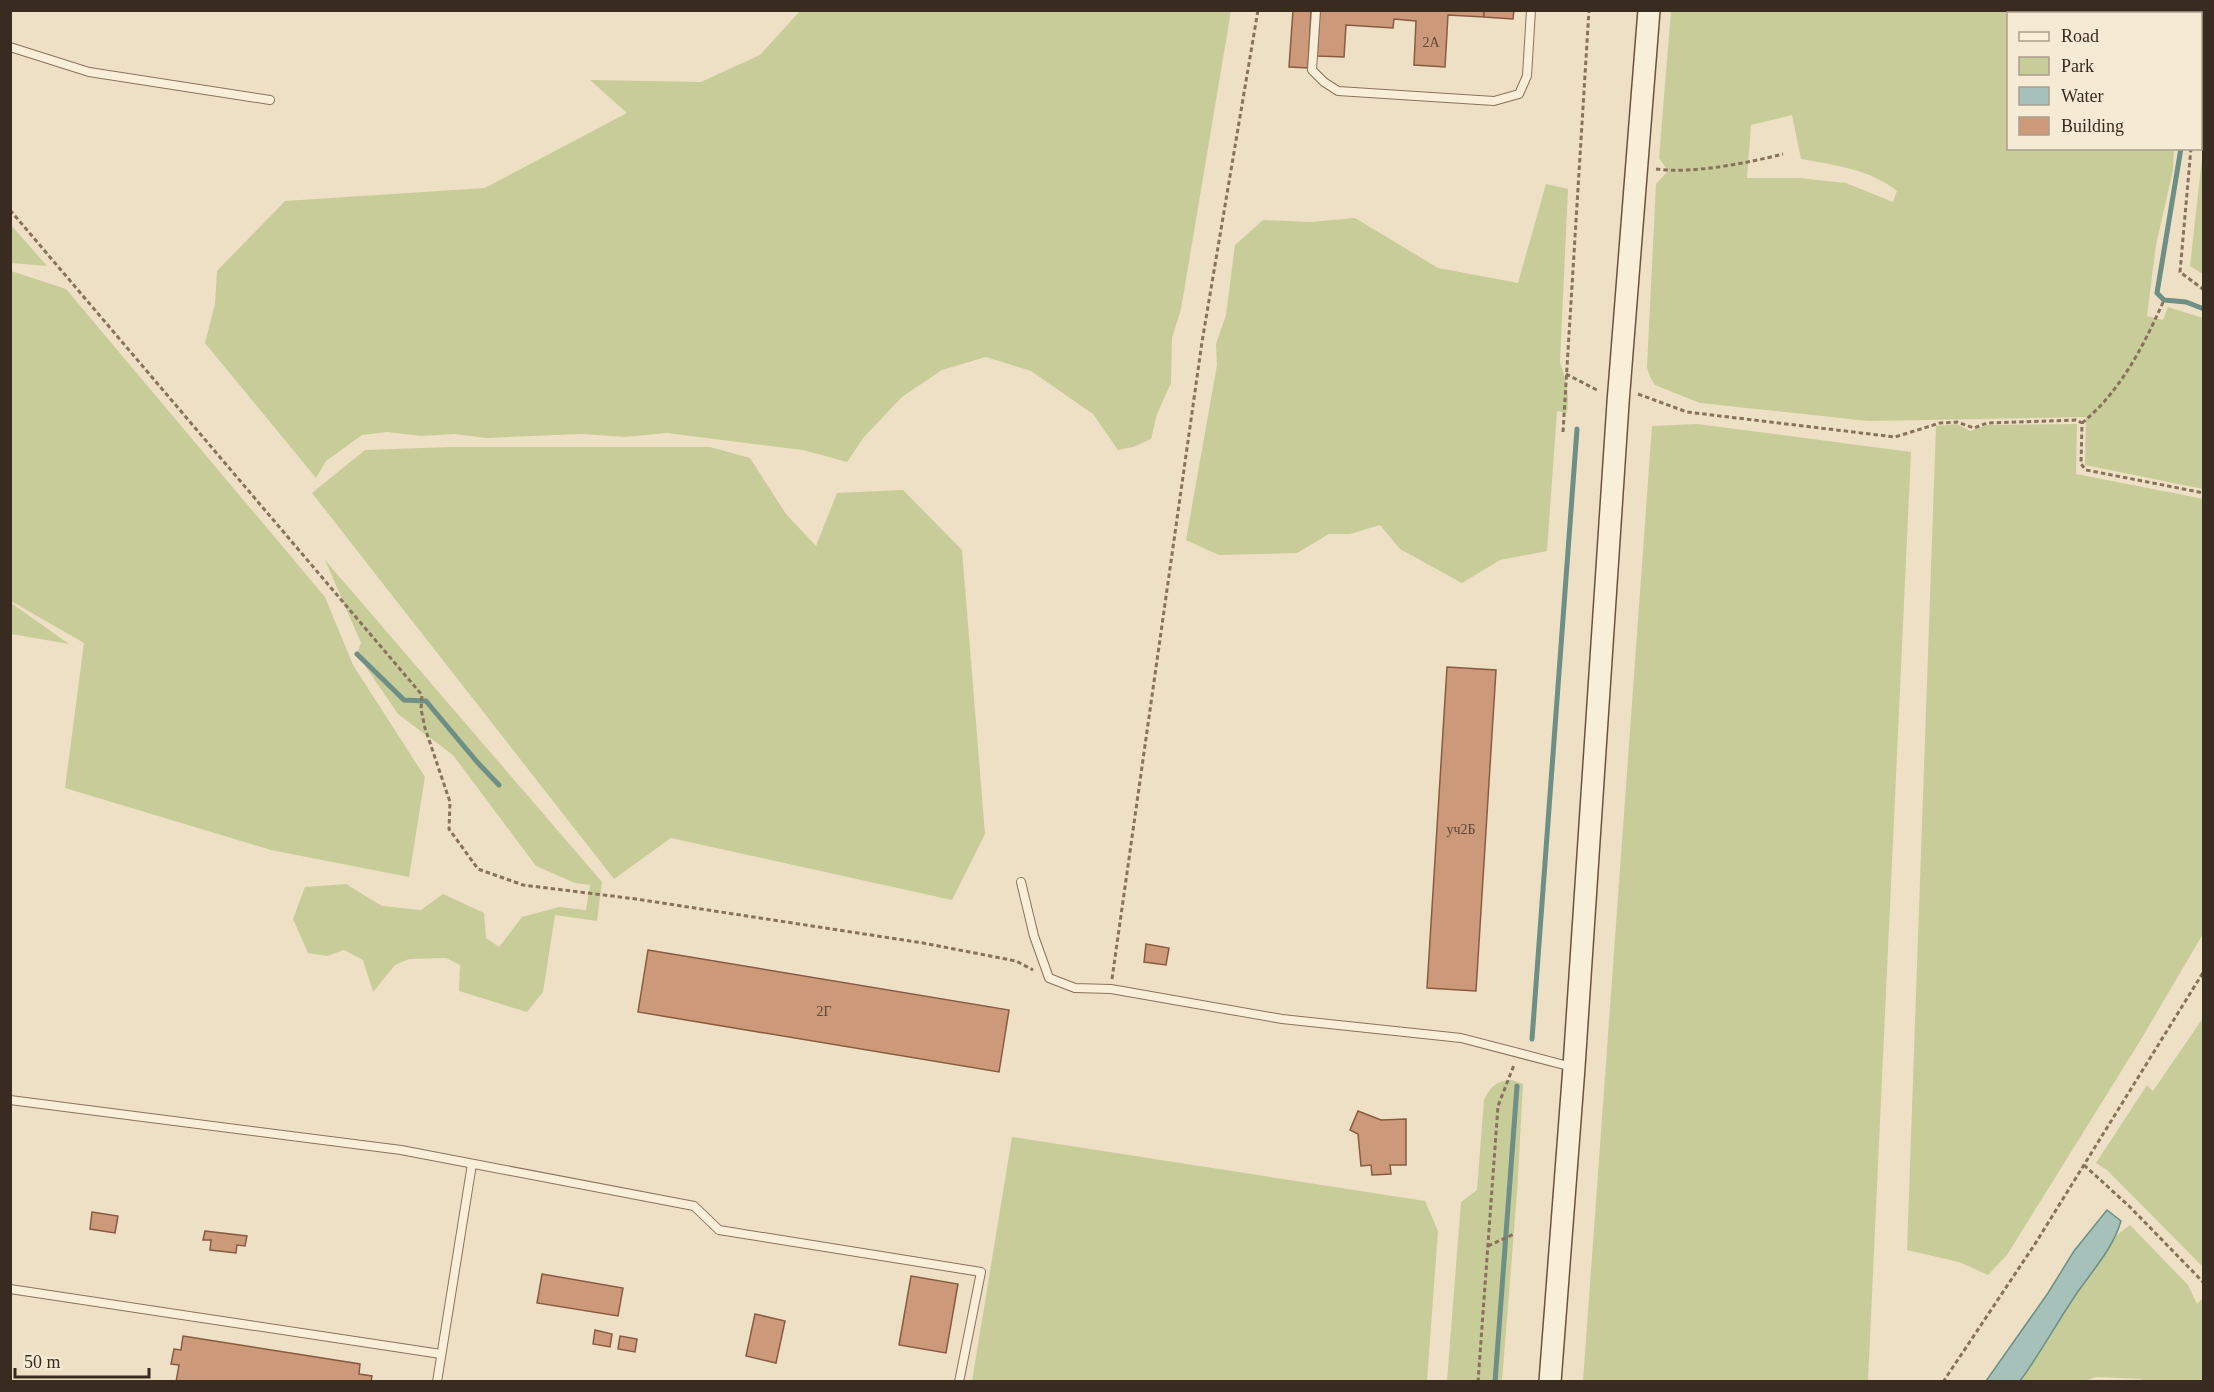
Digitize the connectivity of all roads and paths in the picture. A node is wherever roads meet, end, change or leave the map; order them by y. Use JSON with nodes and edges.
{"nodes":[{"id":1,"x":1258,"y":10,"type":"edge"},
{"id":2,"x":1316,"y":10,"type":"edge"},
{"id":3,"x":1530,"y":10,"type":"edge"},
{"id":4,"x":1589,"y":10,"type":"edge"},
{"id":5,"x":1649,"y":10,"type":"edge"},
{"id":6,"x":2204,"y":14,"type":"edge"},
{"id":7,"x":2202,"y":30,"type":"edge"},
{"id":8,"x":10,"y":47,"type":"edge"},
{"id":9,"x":270,"y":100,"type":"dead end"},
{"id":10,"x":2191,"y":150,"type":"edge"},
{"id":11,"x":1783,"y":154,"type":"dead end"},
{"id":12,"x":1637,"y":167,"type":"junction"},
{"id":13,"x":10,"y":210,"type":"edge"},
{"id":14,"x":2204,"y":290,"type":"edge"},
{"id":15,"x":2164,"y":300,"type":"dead end"},
{"id":16,"x":1566,"y":374,"type":"junction"},
{"id":17,"x":1619,"y":392,"type":"junction"},
{"id":18,"x":2082,"y":423,"type":"junction"},
{"id":19,"x":1563,"y":432,"type":"dead end"},
{"id":20,"x":2204,"y":493,"type":"edge"},
{"id":21,"x":1021,"y":882,"type":"dead end"},
{"id":22,"x":2204,"y":971,"type":"edge"},
{"id":23,"x":1049,"y":978,"type":"junction"},
{"id":24,"x":1111,"y":989,"type":"junction"},
{"id":25,"x":1520,"y":1053,"type":"junction"},
{"id":26,"x":1574,"y":1067,"type":"junction"},
{"id":27,"x":10,"y":1100,"type":"edge"},
{"id":28,"x":472,"y":1164,"type":"junction"},
{"id":29,"x":2084,"y":1165,"type":"junction"},
{"id":30,"x":1514,"y":1234,"type":"dead end"},
{"id":31,"x":1488,"y":1246,"type":"junction"},
{"id":32,"x":2204,"y":1283,"type":"edge"},
{"id":33,"x":10,"y":1289,"type":"edge"},
{"id":34,"x":441,"y":1354,"type":"junction"},
{"id":35,"x":437,"y":1382,"type":"edge"},
{"id":36,"x":959,"y":1382,"type":"edge"},
{"id":37,"x":1478,"y":1382,"type":"edge"},
{"id":38,"x":1550,"y":1382,"type":"edge"},
{"id":39,"x":1943,"y":1382,"type":"edge"}],
"edges":[{"from":1,"to":24,"type":"path"},
{"from":2,"to":3,"type":"lane"},
{"from":4,"to":16,"type":"path"},
{"from":5,"to":12,"type":"main road"},
{"from":6,"to":7,"type":"path"},
{"from":8,"to":9,"type":"lane"},
{"from":10,"to":14,"type":"path"},
{"from":11,"to":12,"type":"path"},
{"from":12,"to":17,"type":"main road"},
{"from":13,"to":23,"type":"path"},
{"from":15,"to":18,"type":"path"},
{"from":16,"to":17,"type":"path"},
{"from":16,"to":19,"type":"path"},
{"from":17,"to":18,"type":"path"},
{"from":17,"to":26,"type":"main road"},
{"from":18,"to":20,"type":"path"},
{"from":21,"to":23,"type":"lane"},
{"from":22,"to":29,"type":"path"},
{"from":23,"to":24,"type":"lane"},
{"from":24,"to":25,"type":"lane"},
{"from":25,"to":26,"type":"lane"},
{"from":25,"to":31,"type":"path"},
{"from":26,"to":38,"type":"main road"},
{"from":27,"to":28,"type":"lane"},
{"from":28,"to":34,"type":"lane"},
{"from":28,"to":36,"type":"lane"},
{"from":29,"to":32,"type":"path"},
{"from":29,"to":39,"type":"path"},
{"from":30,"to":31,"type":"path"},
{"from":31,"to":37,"type":"path"},
{"from":33,"to":34,"type":"lane"},
{"from":34,"to":35,"type":"lane"}]}
